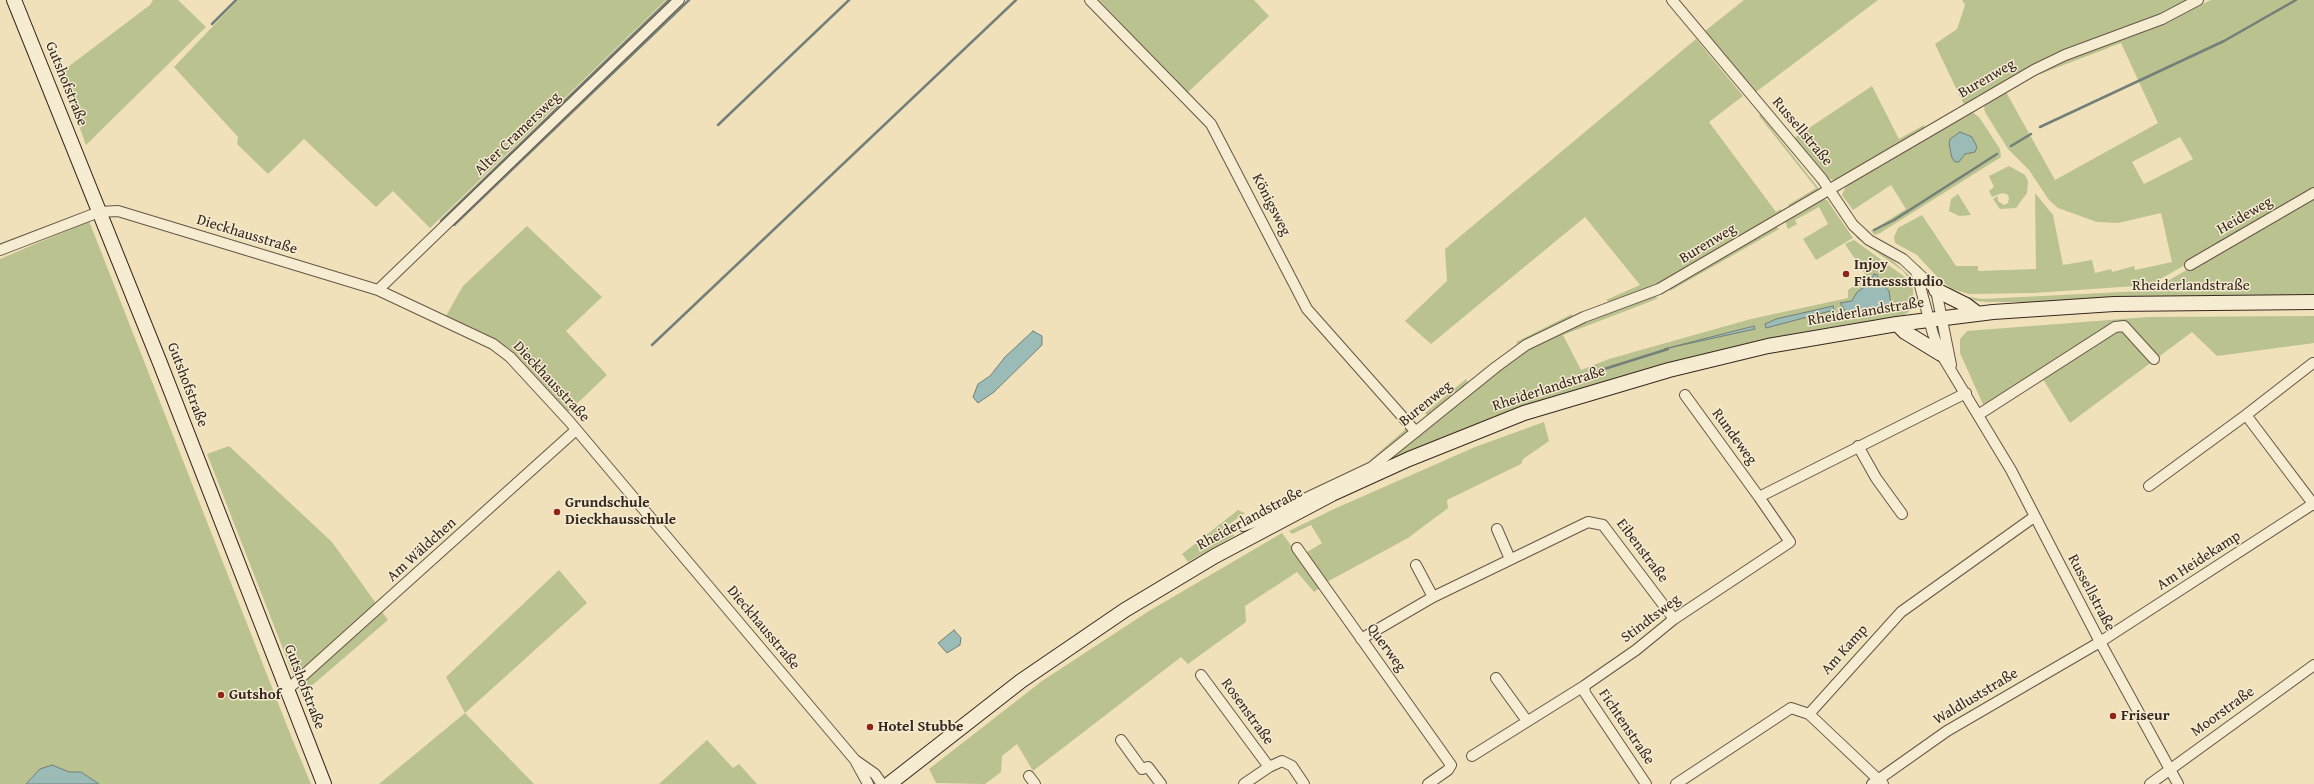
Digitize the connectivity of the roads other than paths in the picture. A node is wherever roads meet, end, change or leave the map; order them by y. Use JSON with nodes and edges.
{"nodes":[{"id":1,"x":14,"y":0,"type":"edge"},
{"id":2,"x":679,"y":0,"type":"edge"},
{"id":3,"x":1090,"y":0,"type":"edge"},
{"id":4,"x":1672,"y":0,"type":"edge"},
{"id":5,"x":2198,"y":0,"type":"edge"},
{"id":6,"x":1828,"y":189,"type":"junction"},
{"id":7,"x":2314,"y":193,"type":"edge"},
{"id":8,"x":99,"y":212,"type":"junction"},
{"id":9,"x":0,"y":250,"type":"edge"},
{"id":10,"x":2190,"y":264,"type":"dead end"},
{"id":11,"x":1916,"y":272,"type":"junction"},
{"id":12,"x":378,"y":290,"type":"junction"},
{"id":13,"x":1936,"y":290,"type":"junction"},
{"id":14,"x":2314,"y":302,"type":"edge"},
{"id":15,"x":1978,"y":314,"type":"junction"},
{"id":16,"x":1935,"y":318,"type":"junction"},
{"id":17,"x":1896,"y":324,"type":"junction"},
{"id":18,"x":1941,"y":354,"type":"junction"},
{"id":19,"x":2154,"y":359,"type":"dead end"},
{"id":20,"x":2313,"y":363,"type":"dead end"},
{"id":21,"x":1952,"y":369,"type":"junction"},
{"id":22,"x":1966,"y":393,"type":"junction"},
{"id":23,"x":1685,"y":395,"type":"dead end"},
{"id":24,"x":1978,"y":415,"type":"junction"},
{"id":25,"x":2246,"y":415,"type":"junction"},
{"id":26,"x":576,"y":430,"type":"junction"},
{"id":27,"x":1416,"y":432,"type":"junction"},
{"id":28,"x":1858,"y":446,"type":"junction"},
{"id":29,"x":2149,"y":486,"type":"dead end"},
{"id":30,"x":1759,"y":497,"type":"junction"},
{"id":31,"x":2314,"y":505,"type":"edge"},
{"id":32,"x":1902,"y":514,"type":"dead end"},
{"id":33,"x":2034,"y":517,"type":"junction"},
{"id":34,"x":1242,"y":526,"type":"dead end"},
{"id":35,"x":1497,"y":529,"type":"dead end"},
{"id":36,"x":1790,"y":540,"type":"joint"},
{"id":37,"x":1297,"y":548,"type":"dead end"},
{"id":38,"x":1510,"y":559,"type":"junction"},
{"id":39,"x":1416,"y":565,"type":"dead end"},
{"id":40,"x":1433,"y":596,"type":"junction"},
{"id":41,"x":1674,"y":619,"type":"junction"},
{"id":42,"x":1361,"y":639,"type":"junction"},
{"id":43,"x":2100,"y":642,"type":"junction"},
{"id":44,"x":2314,"y":665,"type":"edge"},
{"id":45,"x":1201,"y":675,"type":"dead end"},
{"id":46,"x":1496,"y":678,"type":"dead end"},
{"id":47,"x":1584,"y":686,"type":"junction"},
{"id":48,"x":287,"y":690,"type":"junction"},
{"id":49,"x":1809,"y":714,"type":"junction"},
{"id":50,"x":1527,"y":721,"type":"junction"},
{"id":51,"x":1121,"y":740,"type":"dead end"},
{"id":52,"x":1472,"y":756,"type":"dead end"},
{"id":53,"x":855,"y":760,"type":"junction"},
{"id":54,"x":1269,"y":767,"type":"junction"},
{"id":55,"x":2169,"y":770,"type":"junction"},
{"id":56,"x":1878,"y":782,"type":"edge"},
{"id":57,"x":324,"y":784,"type":"edge"},
{"id":58,"x":868,"y":784,"type":"edge"},
{"id":59,"x":882,"y":784,"type":"edge"},
{"id":60,"x":889,"y":784,"type":"edge"},
{"id":61,"x":1161,"y":784,"type":"edge"},
{"id":62,"x":1244,"y":784,"type":"edge"},
{"id":63,"x":1304,"y":784,"type":"edge"},
{"id":64,"x":1428,"y":784,"type":"edge"},
{"id":65,"x":1646,"y":784,"type":"edge"},
{"id":66,"x":1676,"y":784,"type":"edge"},
{"id":67,"x":2150,"y":784,"type":"edge"},
{"id":68,"x":2178,"y":784,"type":"edge"}],
"edges":[{"from":1,"to":8,"type":"main road","name":"Gutshofstraße"},
{"from":2,"to":12,"type":"street","name":"Alter Cramersweg"},
{"from":3,"to":27,"type":"street","name":"Königsweg"},
{"from":4,"to":6,"type":"street","name":"Russellstraße"},
{"from":5,"to":6,"type":"street","name":"Burenweg"},
{"from":6,"to":11,"type":"street","name":"Russellstraße"},
{"from":6,"to":27,"type":"street","name":"Burenweg"},
{"from":7,"to":10,"type":"street","name":"Heideweg"},
{"from":8,"to":9,"type":"street","name":"Dieckhausstraße"},
{"from":8,"to":12,"type":"street","name":"Dieckhausstraße"},
{"from":8,"to":48,"type":"main road","name":"Gutshofstraße"},
{"from":11,"to":13,"type":"street","name":"Russellstraße"},
{"from":11,"to":16,"type":"street","name":"Russellstraße"},
{"from":12,"to":26,"type":"street","name":"Dieckhausstraße"},
{"from":13,"to":15,"type":"main road"},
{"from":13,"to":16,"type":"street","name":"Russellstraße"},
{"from":14,"to":15,"type":"main road","name":"Rheiderlandstraße"},
{"from":15,"to":16,"type":"main road","name":"Rheiderlandstraße"},
{"from":16,"to":17,"type":"main road","name":"Rheiderlandstraße"},
{"from":16,"to":18,"type":"street","name":"Russellstraße"},
{"from":16,"to":21,"type":"street","name":"Russellstraße"},
{"from":17,"to":18,"type":"main road"},
{"from":17,"to":60,"type":"main road","name":"Rheiderlandstraße"},
{"from":18,"to":21,"type":"street","name":"Russellstraße"},
{"from":19,"to":24,"type":"street"},
{"from":20,"to":25,"type":"street"},
{"from":21,"to":22,"type":"street","name":"Russellstraße"},
{"from":22,"to":24,"type":"street","name":"Russellstraße"},
{"from":22,"to":28,"type":"street"},
{"from":23,"to":30,"type":"street","name":"Rundeweg"},
{"from":24,"to":33,"type":"street","name":"Russellstraße"},
{"from":25,"to":29,"type":"street"},
{"from":25,"to":31,"type":"street","name":"Am Heidekamp"},
{"from":26,"to":48,"type":"street","name":"Am Wäldchen"},
{"from":26,"to":53,"type":"street","name":"Dieckhausstraße"},
{"from":27,"to":34,"type":"street","name":"Burenweg"},
{"from":28,"to":30,"type":"street"},
{"from":28,"to":32,"type":"street"},
{"from":30,"to":36,"type":"street","name":"Rundeweg"},
{"from":31,"to":43,"type":"street","name":"Am Heidekamp"},
{"from":33,"to":43,"type":"street","name":"Russellstraße"},
{"from":33,"to":49,"type":"street","name":"Am Kamp"},
{"from":35,"to":38,"type":"street"},
{"from":36,"to":41,"type":"street","name":"Stindtsweg"},
{"from":37,"to":42,"type":"street","name":"Querweg"},
{"from":38,"to":40,"type":"street","name":"Eibenstraße"},
{"from":38,"to":41,"type":"street","name":"Eibenstraße"},
{"from":39,"to":40,"type":"street"},
{"from":40,"to":42,"type":"street","name":"Eibenstraße"},
{"from":41,"to":47,"type":"street","name":"Stindtsweg"},
{"from":42,"to":64,"type":"street","name":"Querweg"},
{"from":43,"to":55,"type":"street","name":"Russellstraße"},
{"from":43,"to":56,"type":"street","name":"Waldluststraße"},
{"from":44,"to":55,"type":"street","name":"Moorstraße"},
{"from":45,"to":54,"type":"street","name":"Rosenstraße"},
{"from":46,"to":50,"type":"street"},
{"from":47,"to":50,"type":"street","name":"Stindtsweg"},
{"from":47,"to":65,"type":"street","name":"Fichtenstraße"},
{"from":48,"to":57,"type":"main road","name":"Gutshofstraße"},
{"from":49,"to":56,"type":"street"},
{"from":49,"to":66,"type":"street"},
{"from":50,"to":52,"type":"street","name":"Stindtsweg"},
{"from":51,"to":61,"type":"street"},
{"from":53,"to":58,"type":"street","name":"Dieckhausstraße"},
{"from":53,"to":59,"type":"street","name":"Dieckhausstraße"},
{"from":54,"to":62,"type":"street","name":"Rosenstraße"},
{"from":54,"to":63,"type":"street","name":"Rosenstraße"},
{"from":55,"to":67,"type":"street","name":"Moorstraße"},
{"from":55,"to":68,"type":"street","name":"Russellstraße"}]}
